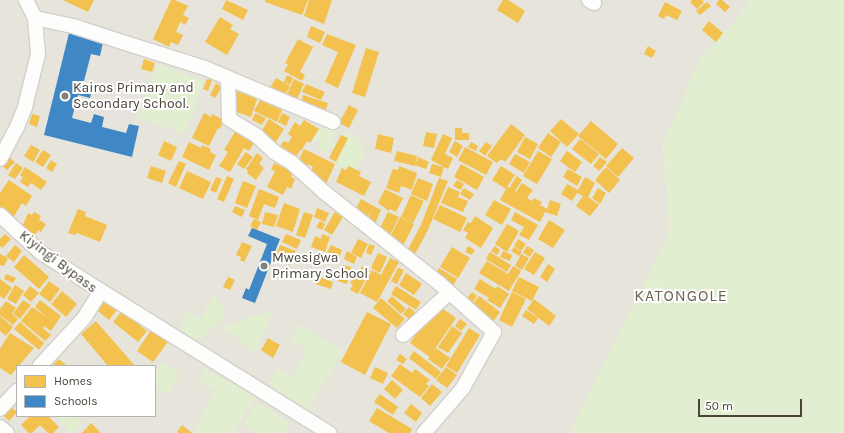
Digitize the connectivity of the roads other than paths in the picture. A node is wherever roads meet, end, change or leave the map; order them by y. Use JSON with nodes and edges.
{"nodes":[{"id":1,"x":26,"y":0,"type":"edge"},
{"id":2,"x":35,"y":18,"type":"junction"},
{"id":3,"x":228,"y":78,"type":"junction"},
{"id":4,"x":333,"y":122,"type":"dead end"},
{"id":5,"x":0,"y":159,"type":"edge"},
{"id":6,"x":0,"y":215,"type":"edge"},
{"id":7,"x":101,"y":291,"type":"junction"},
{"id":8,"x":449,"y":293,"type":"junction"},
{"id":9,"x":403,"y":335,"type":"dead end"},
{"id":10,"x":41,"y":365,"type":"edge"},
{"id":11,"x":16,"y":392,"type":"edge"},
{"id":12,"x":0,"y":409,"type":"edge"},
{"id":13,"x":0,"y":427,"type":"edge"},
{"id":14,"x":7,"y":433,"type":"edge"},
{"id":15,"x":329,"y":433,"type":"edge"},
{"id":16,"x":424,"y":433,"type":"edge"}],
"edges":[{"from":1,"to":2,"type":"street"},
{"from":2,"to":3,"type":"street"},
{"from":2,"to":5,"type":"street"},
{"from":3,"to":4,"type":"street"},
{"from":3,"to":8,"type":"street"},
{"from":6,"to":7,"type":"street","name":"Kiyingi Bypass"},
{"from":7,"to":10,"type":"street","name":"Kiyingi Bypass"},
{"from":7,"to":15,"type":"street"},
{"from":8,"to":9,"type":"street"},
{"from":8,"to":16,"type":"street"},
{"from":11,"to":12,"type":"street"},
{"from":13,"to":14,"type":"street"}]}
